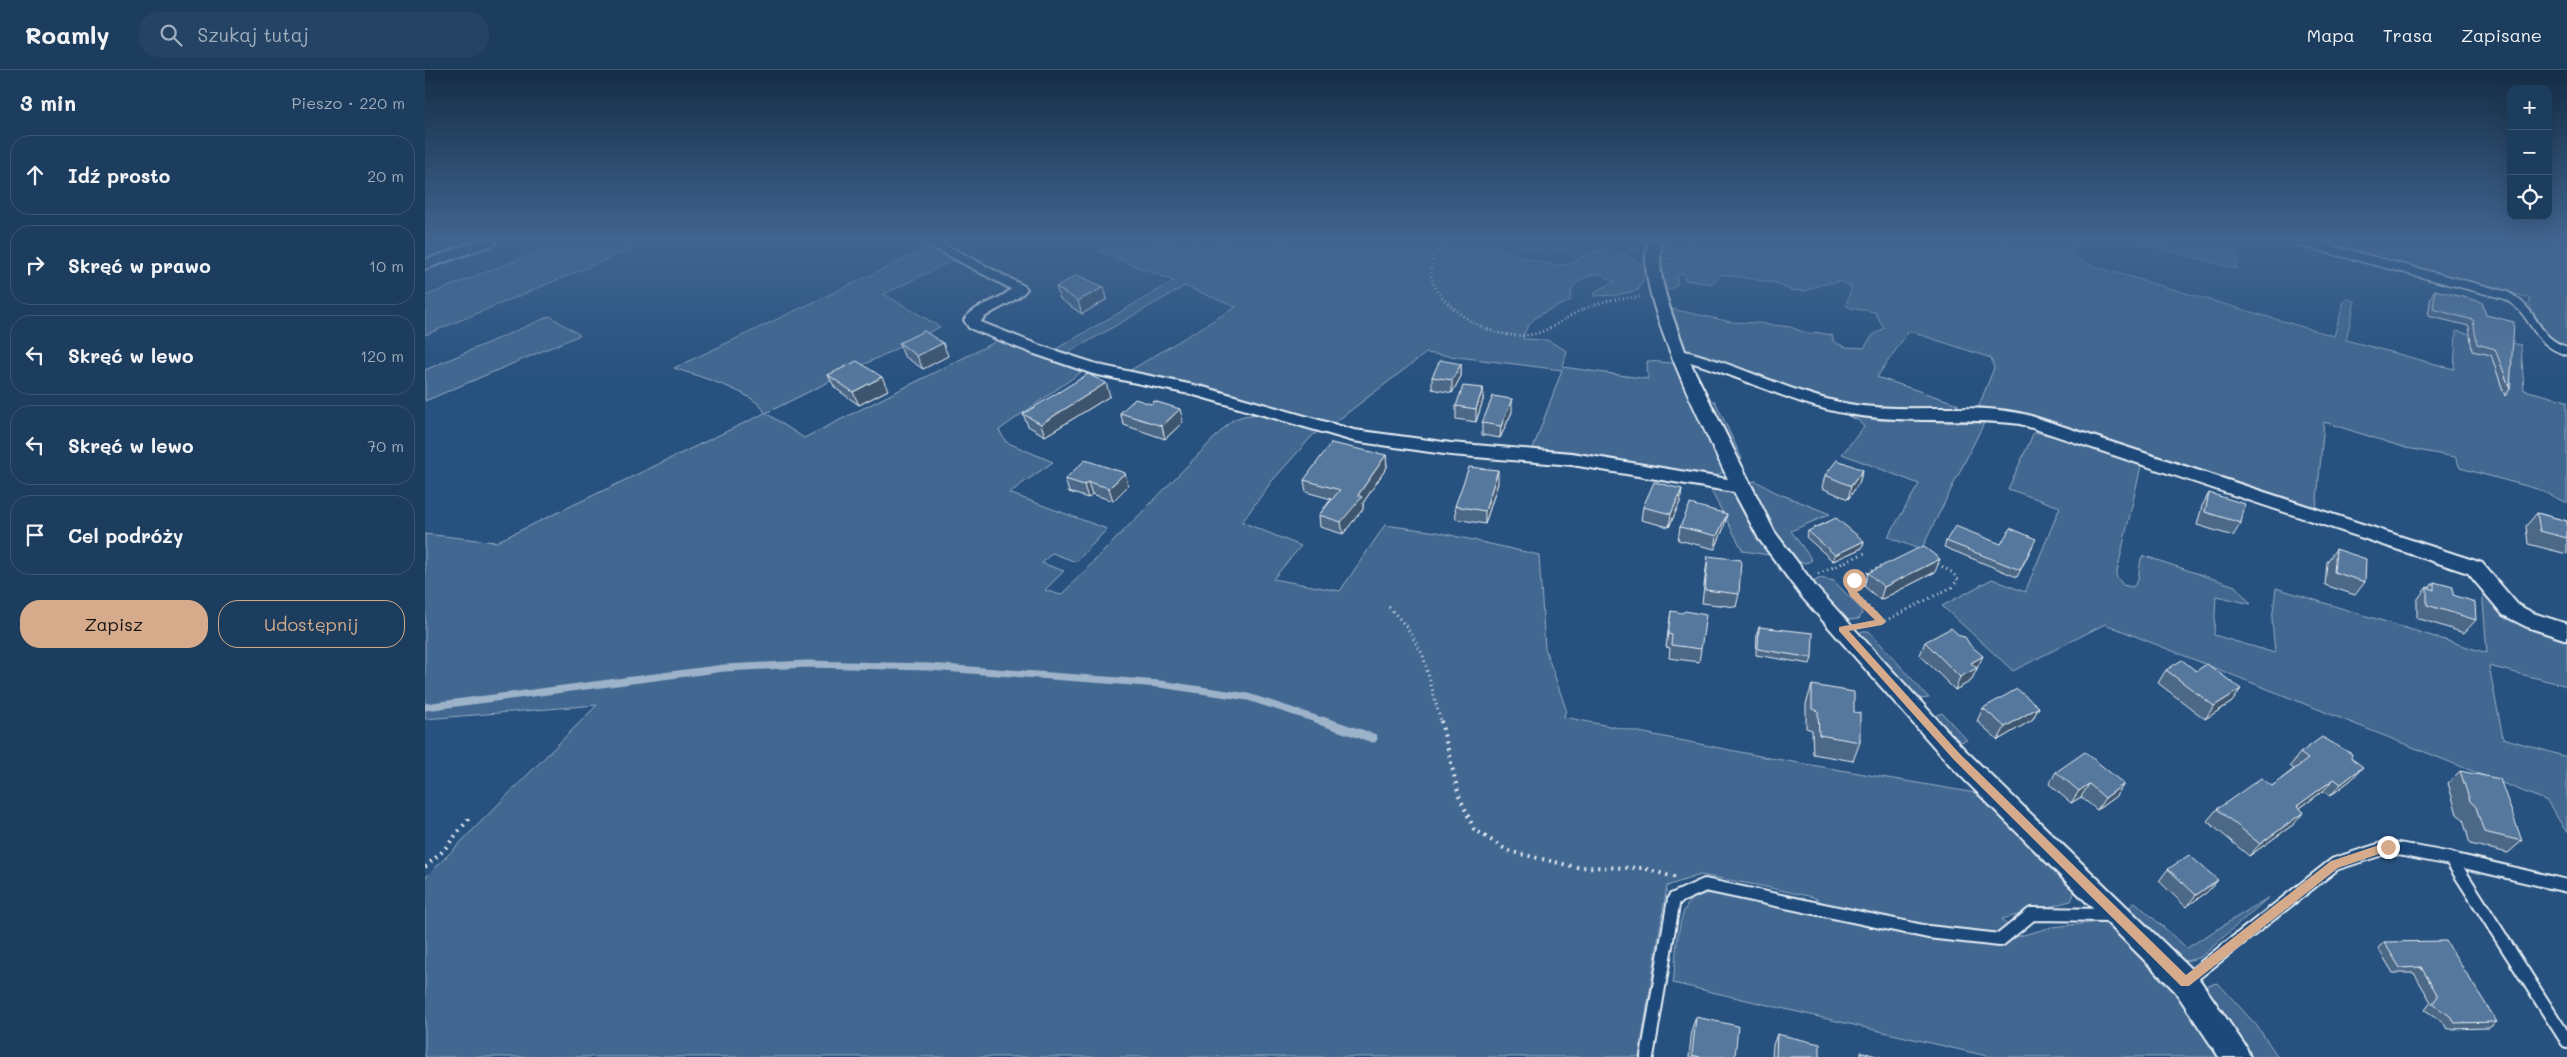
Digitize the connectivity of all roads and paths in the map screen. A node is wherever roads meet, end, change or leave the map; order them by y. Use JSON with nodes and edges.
{"nodes":[{"id":1,"x":1017,"y":287,"type":"edge"},
{"id":2,"x":1434,"y":287,"type":"edge"},
{"id":3,"x":1656,"y":287,"type":"edge"},
{"id":4,"x":2475,"y":287,"type":"edge"},
{"id":5,"x":1659,"y":295,"type":"junction"},
{"id":6,"x":2567,"y":350,"type":"edge"},
{"id":7,"x":1678,"y":354,"type":"junction"},
{"id":8,"x":1741,"y":487,"type":"junction"},
{"id":9,"x":1865,"y":553,"type":"dead end"},
{"id":10,"x":1932,"y":561,"type":"edge"},
{"id":11,"x":1885,"y":564,"type":"edge"},
{"id":12,"x":1799,"y":579,"type":"junction"},
{"id":13,"x":1389,"y":607,"type":"dead end"},
{"id":14,"x":1882,"y":622,"type":"junction"},
{"id":15,"x":1842,"y":629,"type":"junction"},
{"id":16,"x":2567,"y":632,"type":"edge"},
{"id":17,"x":471,"y":816,"type":"dead end"},
{"id":18,"x":2451,"y":859,"type":"junction"},
{"id":19,"x":425,"y":867,"type":"edge"},
{"id":20,"x":1705,"y":885,"type":"junction"},
{"id":21,"x":2567,"y":886,"type":"edge"},
{"id":22,"x":2119,"y":915,"type":"junction"},
{"id":23,"x":2185,"y":982,"type":"junction"},
{"id":24,"x":2567,"y":1041,"type":"edge"},
{"id":25,"x":1647,"y":1057,"type":"edge"},
{"id":26,"x":2236,"y":1057,"type":"edge"}],
"edges":[{"from":1,"to":8,"type":"street"},
{"from":2,"to":5,"type":"path"},
{"from":3,"to":5,"type":"street"},
{"from":4,"to":6,"type":"lane"},
{"from":5,"to":7,"type":"street"},
{"from":7,"to":8,"type":"street"},
{"from":7,"to":16,"type":"street"},
{"from":8,"to":12,"type":"street"},
{"from":9,"to":12,"type":"path"},
{"from":10,"to":14,"type":"path"},
{"from":11,"to":14,"type":"path"},
{"from":12,"to":15,"type":"street"},
{"from":13,"to":20,"type":"path"},
{"from":14,"to":15,"type":"path"},
{"from":15,"to":22,"type":"street"},
{"from":17,"to":19,"type":"path"},
{"from":18,"to":21,"type":"lane"},
{"from":18,"to":23,"type":"lane"},
{"from":18,"to":24,"type":"lane"},
{"from":20,"to":22,"type":"lane"},
{"from":20,"to":25,"type":"lane"},
{"from":22,"to":23,"type":"street"},
{"from":23,"to":26,"type":"street"}]}
